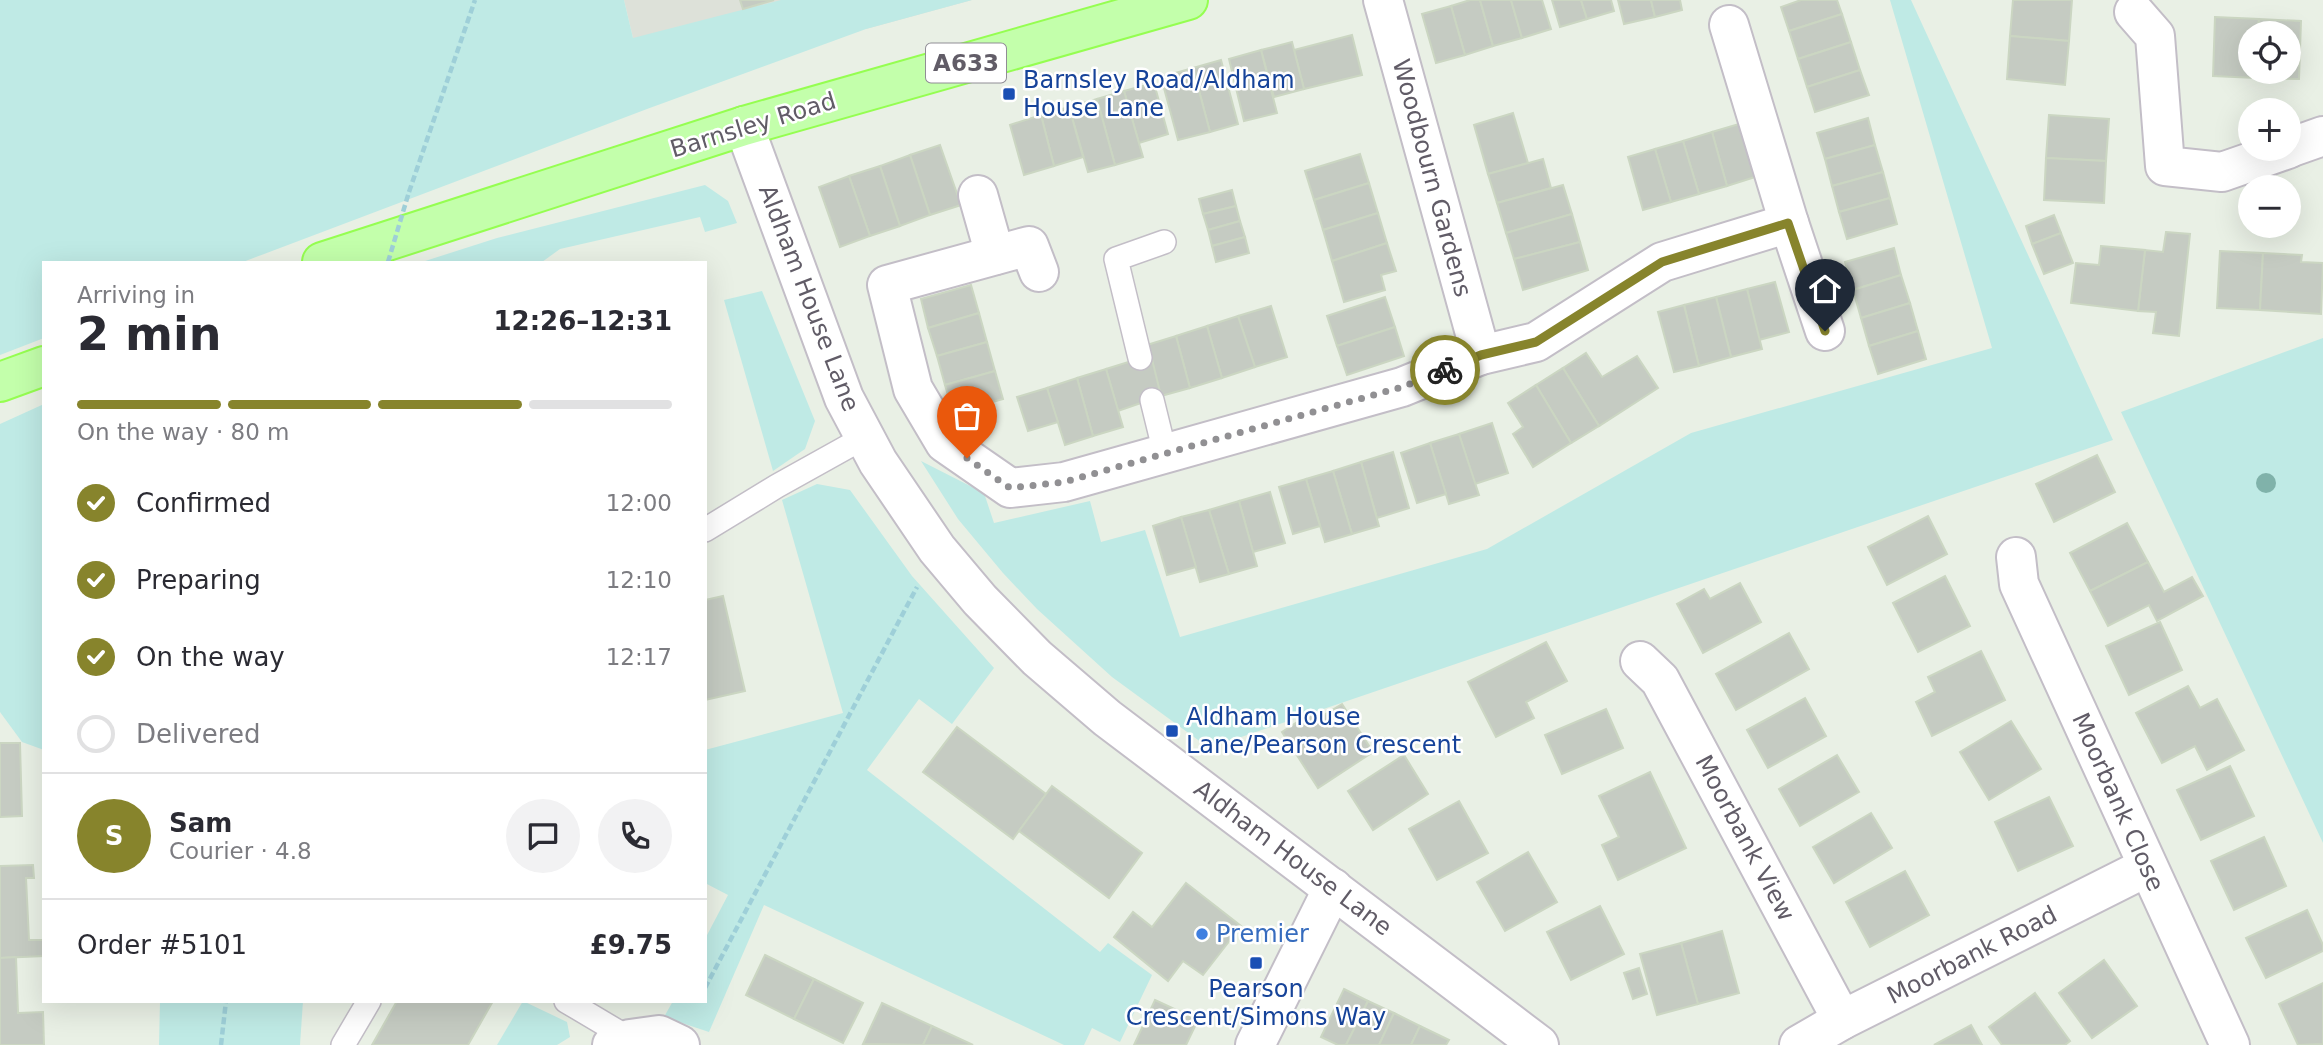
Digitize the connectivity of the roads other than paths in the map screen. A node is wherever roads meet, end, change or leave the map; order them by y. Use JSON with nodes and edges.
{"nodes":[{"id":1,"x":1188,"y":0,"type":"edge"},
{"id":2,"x":1383,"y":0,"type":"edge"},
{"id":3,"x":2134,"y":12,"type":"dead end"},
{"id":4,"x":1729,"y":24,"type":"dead end"},
{"id":5,"x":744,"y":126,"type":"junction"},
{"id":6,"x":2323,"y":136,"type":"edge"},
{"id":7,"x":2301,"y":144,"type":"edge"},
{"id":8,"x":2254,"y":161,"type":"edge"},
{"id":9,"x":978,"y":195,"type":"dead end"},
{"id":10,"x":1788,"y":223,"type":"junction"},
{"id":11,"x":1164,"y":242,"type":"dead end"},
{"id":12,"x":995,"y":255,"type":"junction"},
{"id":13,"x":325,"y":261,"type":"edge"},
{"id":14,"x":1039,"y":272,"type":"dead end"},
{"id":15,"x":1825,"y":331,"type":"dead end"},
{"id":16,"x":1481,"y":355,"type":"junction"},
{"id":17,"x":1140,"y":358,"type":"dead end"},
{"id":18,"x":42,"y":367,"type":"edge"},
{"id":19,"x":0,"y":382,"type":"edge"},
{"id":20,"x":1152,"y":400,"type":"dead end"},
{"id":21,"x":865,"y":437,"type":"junction"},
{"id":22,"x":1166,"y":453,"type":"junction"},
{"id":23,"x":707,"y":529,"type":"edge"},
{"id":24,"x":2016,"y":557,"type":"dead end"},
{"id":25,"x":1640,"y":661,"type":"dead end"},
{"id":26,"x":2147,"y":867,"type":"junction"},
{"id":27,"x":1333,"y":888,"type":"junction"},
{"id":28,"x":368,"y":1003,"type":"edge"},
{"id":29,"x":569,"y":1003,"type":"edge"},
{"id":30,"x":1842,"y":1020,"type":"junction"},
{"id":31,"x":1520,"y":1039,"type":"edge"},
{"id":32,"x":621,"y":1042,"type":"edge"},
{"id":33,"x":343,"y":1045,"type":"edge"},
{"id":34,"x":680,"y":1045,"type":"edge"},
{"id":35,"x":1255,"y":1045,"type":"edge"},
{"id":36,"x":1798,"y":1045,"type":"edge"},
{"id":37,"x":2230,"y":1045,"type":"edge"}],
"edges":[{"from":1,"to":5,"type":"main road","name":"Barnsley Road","number":"A633"},
{"from":2,"to":16,"type":"street","name":"Woodbourn Gardens"},
{"from":3,"to":8,"type":"street"},
{"from":4,"to":10,"type":"street"},
{"from":5,"to":13,"type":"main road","name":"Barnsley Road","number":"A633"},
{"from":5,"to":21,"type":"street","name":"Aldham House Lane"},
{"from":6,"to":7,"type":"street"},
{"from":9,"to":12,"type":"street"},
{"from":10,"to":15,"type":"street"},
{"from":10,"to":16,"type":"street"},
{"from":11,"to":17,"type":"lane"},
{"from":12,"to":14,"type":"street"},
{"from":12,"to":22,"type":"street"},
{"from":16,"to":22,"type":"street"},
{"from":18,"to":19,"type":"main road"},
{"from":20,"to":22,"type":"lane"},
{"from":21,"to":23,"type":"lane"},
{"from":21,"to":27,"type":"street","name":"Aldham House Lane"},
{"from":24,"to":26,"type":"street","name":"Moorbank Close"},
{"from":25,"to":30,"type":"street","name":"Moorbank View"},
{"from":26,"to":30,"type":"street","name":"Moorbank Road"},
{"from":26,"to":37,"type":"street","name":"Moorbank Close"},
{"from":27,"to":31,"type":"street","name":"Aldham House Lane"},
{"from":27,"to":35,"type":"street"},
{"from":28,"to":33,"type":"lane"},
{"from":29,"to":32,"type":"lane"},
{"from":30,"to":36,"type":"street","name":"Moorbank Road"},
{"from":32,"to":34,"type":"street"}]}
